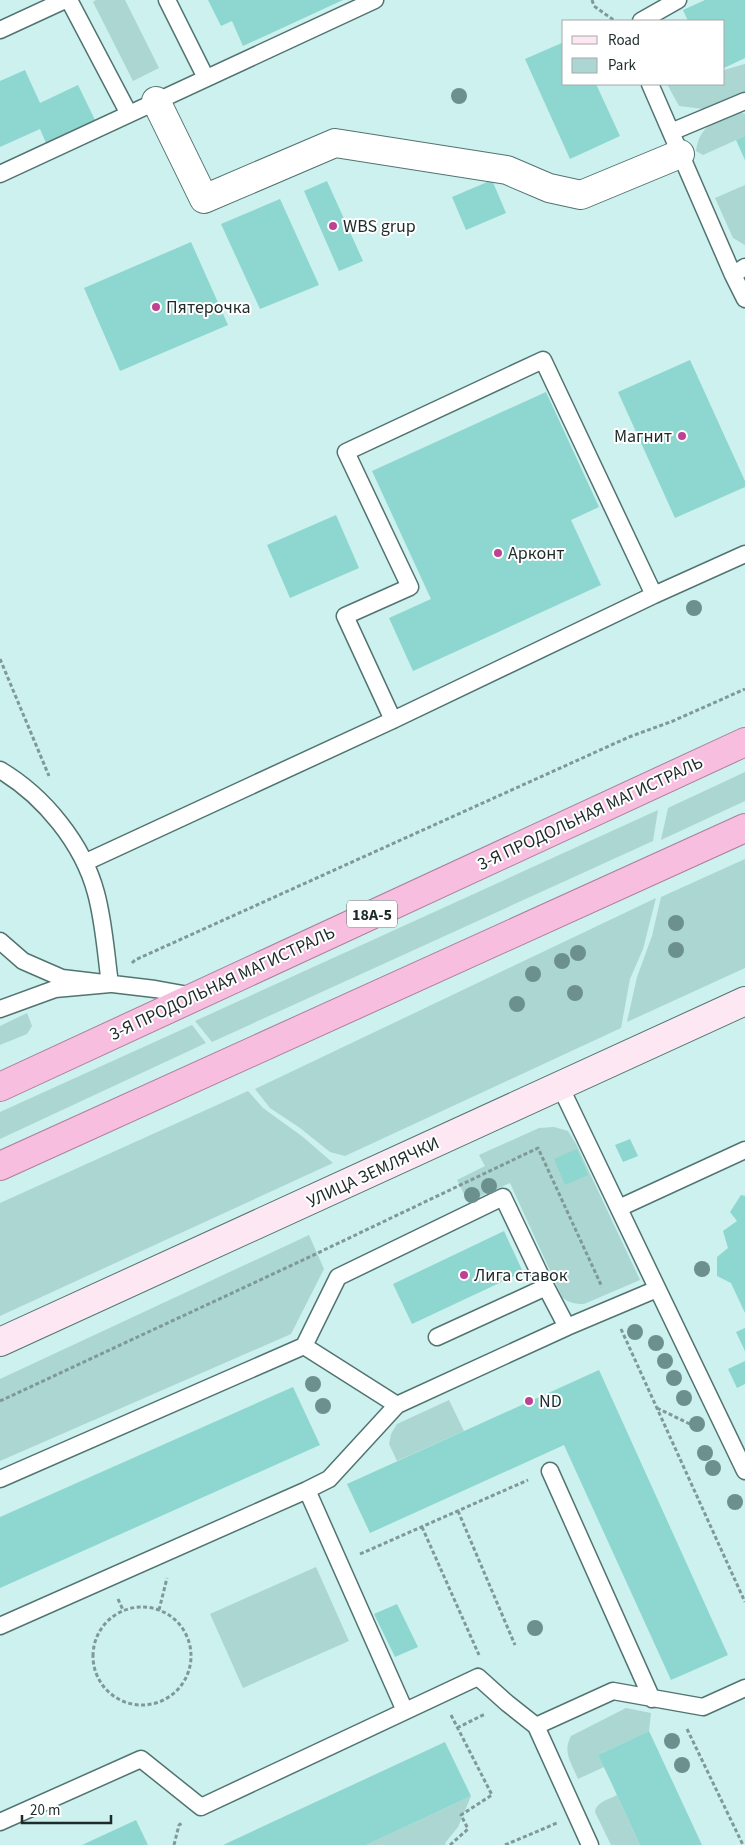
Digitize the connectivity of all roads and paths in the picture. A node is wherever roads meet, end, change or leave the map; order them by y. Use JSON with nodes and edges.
{"nodes":[{"id":1,"x":65,"y":0,"type":"edge"},
{"id":2,"x":69,"y":0,"type":"edge"},
{"id":3,"x":167,"y":0,"type":"edge"},
{"id":4,"x":374,"y":0,"type":"edge"},
{"id":5,"x":592,"y":0,"type":"edge"},
{"id":6,"x":678,"y":0,"type":"edge"},
{"id":7,"x":614,"y":20,"type":"edge"},
{"id":8,"x":643,"y":20,"type":"edge"},
{"id":9,"x":0,"y":30,"type":"edge"},
{"id":10,"x":206,"y":78,"type":"junction"},
{"id":11,"x":650,"y":85,"type":"edge"},
{"id":12,"x":156,"y":101,"type":"junction"},
{"id":13,"x":745,"y":101,"type":"edge"},
{"id":14,"x":129,"y":114,"type":"junction"},
{"id":15,"x":676,"y":143,"type":"junction"},
{"id":16,"x":0,"y":174,"type":"edge"},
{"id":17,"x":739,"y":271,"type":"edge"},
{"id":18,"x":745,"y":299,"type":"edge"},
{"id":19,"x":745,"y":554,"type":"edge"},
{"id":20,"x":654,"y":595,"type":"junction"},
{"id":21,"x":0,"y":659,"type":"edge"},
{"id":22,"x":745,"y":689,"type":"edge"},
{"id":23,"x":393,"y":720,"type":"junction"},
{"id":24,"x":745,"y":742,"type":"edge"},
{"id":25,"x":0,"y":770,"type":"edge"},
{"id":26,"x":52,"y":783,"type":"dead end"},
{"id":27,"x":745,"y":828,"type":"edge"},
{"id":28,"x":86,"y":862,"type":"junction"},
{"id":29,"x":0,"y":942,"type":"edge"},
{"id":30,"x":110,"y":984,"type":"junction"},
{"id":31,"x":194,"y":996,"type":"junction"},
{"id":32,"x":745,"y":1001,"type":"edge"},
{"id":33,"x":0,"y":1009,"type":"edge"},
{"id":34,"x":0,"y":1086,"type":"edge"},
{"id":35,"x":560,"y":1086,"type":"junction"},
{"id":36,"x":745,"y":1150,"type":"edge"},
{"id":37,"x":0,"y":1166,"type":"edge"},
{"id":38,"x":619,"y":1208,"type":"junction"},
{"id":39,"x":546,"y":1286,"type":"junction"},
{"id":40,"x":657,"y":1289,"type":"junction"},
{"id":41,"x":567,"y":1327,"type":"junction"},
{"id":42,"x":437,"y":1337,"type":"dead end"},
{"id":43,"x":0,"y":1342,"type":"edge"},
{"id":44,"x":304,"y":1346,"type":"junction"},
{"id":45,"x":397,"y":1405,"type":"junction"},
{"id":46,"x":656,"y":1407,"type":"dead end"},
{"id":47,"x":729,"y":1437,"type":"junction"},
{"id":48,"x":550,"y":1471,"type":"joint"},
{"id":49,"x":745,"y":1471,"type":"edge"},
{"id":50,"x":0,"y":1479,"type":"edge"},
{"id":51,"x":307,"y":1490,"type":"junction"},
{"id":52,"x":458,"y":1511,"type":"junction"},
{"id":53,"x":422,"y":1527,"type":"junction"},
{"id":54,"x":339,"y":1562,"type":"junction"},
{"id":55,"x":0,"y":1626,"type":"edge"},
{"id":56,"x":182,"y":1629,"type":"joint"},
{"id":57,"x":515,"y":1645,"type":"dead end"},
{"id":58,"x":480,"y":1658,"type":"dead end"},
{"id":59,"x":745,"y":1688,"type":"edge"},
{"id":60,"x":441,"y":1694,"type":"junction"},
{"id":61,"x":652,"y":1699,"type":"junction"},
{"id":62,"x":507,"y":1703,"type":"junction"},
{"id":63,"x":405,"y":1711,"type":"junction"},
{"id":64,"x":536,"y":1726,"type":"junction"},
{"id":65,"x":457,"y":1728,"type":"junction"},
{"id":66,"x":689,"y":1730,"type":"dead end"},
{"id":67,"x":576,"y":1815,"type":"junction"},
{"id":68,"x":0,"y":1822,"type":"edge"},
{"id":69,"x":450,"y":1845,"type":"edge"},
{"id":70,"x":505,"y":1845,"type":"edge"},
{"id":71,"x":590,"y":1845,"type":"edge"},
{"id":72,"x":743,"y":1845,"type":"edge"}],
"edges":[{"from":1,"to":9,"type":"lane"},
{"from":2,"to":14,"type":"lane"},
{"from":3,"to":10,"type":"lane"},
{"from":4,"to":10,"type":"lane"},
{"from":5,"to":7,"type":"path"},
{"from":6,"to":8,"type":"lane"},
{"from":10,"to":12,"type":"lane"},
{"from":11,"to":15,"type":"lane"},
{"from":12,"to":14,"type":"lane"},
{"from":12,"to":15,"type":"street"},
{"from":13,"to":15,"type":"lane"},
{"from":14,"to":16,"type":"lane"},
{"from":15,"to":17,"type":"lane"},
{"from":17,"to":18,"type":"lane"},
{"from":19,"to":20,"type":"lane"},
{"from":20,"to":23,"type":"lane"},
{"from":20,"to":23,"type":"lane"},
{"from":21,"to":26,"type":"path"},
{"from":22,"to":30,"type":"path"},
{"from":23,"to":28,"type":"lane"},
{"from":24,"to":31,"type":"highway","name":"3-Я ПРОДОЛЬНАЯ МАГИСТРАЛЬ","number":"18А-5"},
{"from":25,"to":28,"type":"lane"},
{"from":27,"to":37,"type":"highway"},
{"from":28,"to":30,"type":"lane"},
{"from":29,"to":30,"type":"lane"},
{"from":30,"to":31,"type":"lane"},
{"from":30,"to":33,"type":"lane"},
{"from":31,"to":34,"type":"highway","name":"3-Я ПРОДОЛЬНАЯ МАГИСТРАЛЬ","number":"18А-5"},
{"from":32,"to":35,"type":"main road","name":"УЛИЦА ЗЕМЛЯЧКИ"},
{"from":35,"to":38,"type":"lane"},
{"from":35,"to":43,"type":"main road","name":"УЛИЦА ЗЕМЛЯЧКИ"},
{"from":36,"to":38,"type":"lane"},
{"from":38,"to":40,"type":"lane"},
{"from":39,"to":41,"type":"lane"},
{"from":39,"to":42,"type":"lane"},
{"from":39,"to":44,"type":"lane"},
{"from":40,"to":41,"type":"lane"},
{"from":40,"to":47,"type":"lane"},
{"from":41,"to":45,"type":"lane"},
{"from":44,"to":45,"type":"lane"},
{"from":44,"to":50,"type":"lane"},
{"from":45,"to":51,"type":"lane"},
{"from":46,"to":47,"type":"path"},
{"from":47,"to":49,"type":"lane"},
{"from":48,"to":52,"type":"path"},
{"from":48,"to":61,"type":"lane"},
{"from":51,"to":54,"type":"lane"},
{"from":51,"to":55,"type":"lane"},
{"from":52,"to":53,"type":"path"},
{"from":52,"to":57,"type":"path"},
{"from":53,"to":54,"type":"path"},
{"from":53,"to":58,"type":"path"},
{"from":54,"to":63,"type":"lane"},
{"from":56,"to":56,"type":"path"},
{"from":59,"to":61,"type":"lane"},
{"from":60,"to":62,"type":"lane"},
{"from":60,"to":63,"type":"lane"},
{"from":60,"to":65,"type":"path"},
{"from":61,"to":64,"type":"lane"},
{"from":62,"to":64,"type":"lane"},
{"from":62,"to":65,"type":"path"},
{"from":63,"to":68,"type":"lane"},
{"from":64,"to":67,"type":"lane"},
{"from":65,"to":69,"type":"path"},
{"from":66,"to":72,"type":"path"},
{"from":67,"to":70,"type":"path"},
{"from":67,"to":71,"type":"lane"}]}
